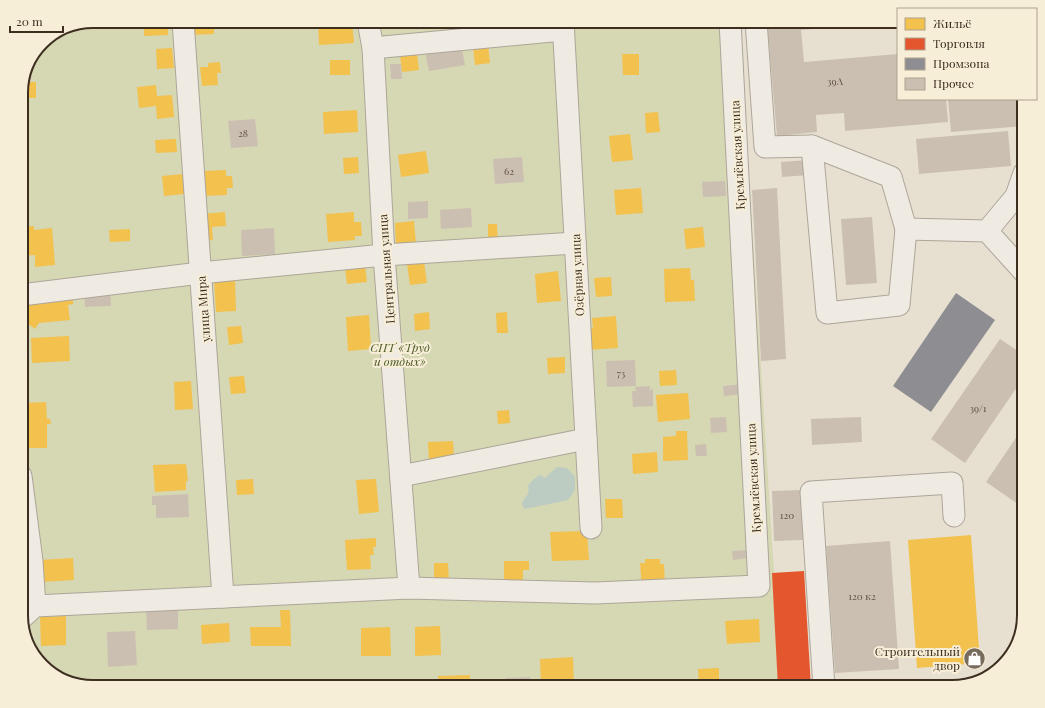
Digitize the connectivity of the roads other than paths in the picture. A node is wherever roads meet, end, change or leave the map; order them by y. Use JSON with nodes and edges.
{"nodes":[{"id":1,"x":183,"y":28,"type":"edge"},
{"id":2,"x":369,"y":28,"type":"edge"},
{"id":3,"x":546,"y":28,"type":"edge"},
{"id":4,"x":563,"y":28,"type":"edge"},
{"id":5,"x":730,"y":28,"type":"edge"},
{"id":6,"x":756,"y":28,"type":"edge"},
{"id":7,"x":373,"y":48,"type":"junction"},
{"id":8,"x":812,"y":146,"type":"junction"},
{"id":9,"x":1017,"y":193,"type":"edge"},
{"id":10,"x":906,"y":229,"type":"junction"},
{"id":11,"x":987,"y":231,"type":"junction"},
{"id":12,"x":575,"y":243,"type":"junction"},
{"id":13,"x":384,"y":255,"type":"junction"},
{"id":14,"x":1017,"y":264,"type":"edge"},
{"id":15,"x":200,"y":273,"type":"junction"},
{"id":16,"x":28,"y":294,"type":"edge"},
{"id":17,"x":586,"y":439,"type":"junction"},
{"id":18,"x":401,"y":476,"type":"junction"},
{"id":19,"x":954,"y":516,"type":"dead end"},
{"id":20,"x":591,"y":528,"type":"dead end"},
{"id":21,"x":28,"y":530,"type":"edge"},
{"id":22,"x":409,"y":588,"type":"junction"},
{"id":23,"x":223,"y":597,"type":"junction"},
{"id":24,"x":28,"y":611,"type":"edge"},
{"id":25,"x":824,"y":680,"type":"edge"}],
"edges":[{"from":1,"to":15,"type":"street","name":"улица Мира"},
{"from":2,"to":7,"type":"street","name":"Центральная улица"},
{"from":3,"to":7,"type":"street"},
{"from":4,"to":12,"type":"street","name":"Озёрная улица"},
{"from":5,"to":22,"type":"street","name":"Кремлёвская улица"},
{"from":6,"to":8,"type":"street"},
{"from":7,"to":13,"type":"street","name":"Центральная улица"},
{"from":8,"to":10,"type":"street"},
{"from":8,"to":10,"type":"street"},
{"from":9,"to":11,"type":"street"},
{"from":10,"to":11,"type":"street"},
{"from":11,"to":14,"type":"street"},
{"from":12,"to":13,"type":"street"},
{"from":12,"to":17,"type":"street","name":"Озёрная улица"},
{"from":13,"to":15,"type":"street"},
{"from":13,"to":18,"type":"street","name":"Центральная улица"},
{"from":15,"to":16,"type":"street"},
{"from":15,"to":23,"type":"street","name":"улица Мира"},
{"from":17,"to":18,"type":"street"},
{"from":17,"to":20,"type":"street","name":"Озёрная улица"},
{"from":18,"to":22,"type":"street","name":"Центральная улица"},
{"from":19,"to":25,"type":"street"},
{"from":21,"to":24,"type":"street"},
{"from":22,"to":23,"type":"street"},
{"from":23,"to":24,"type":"street"}]}
